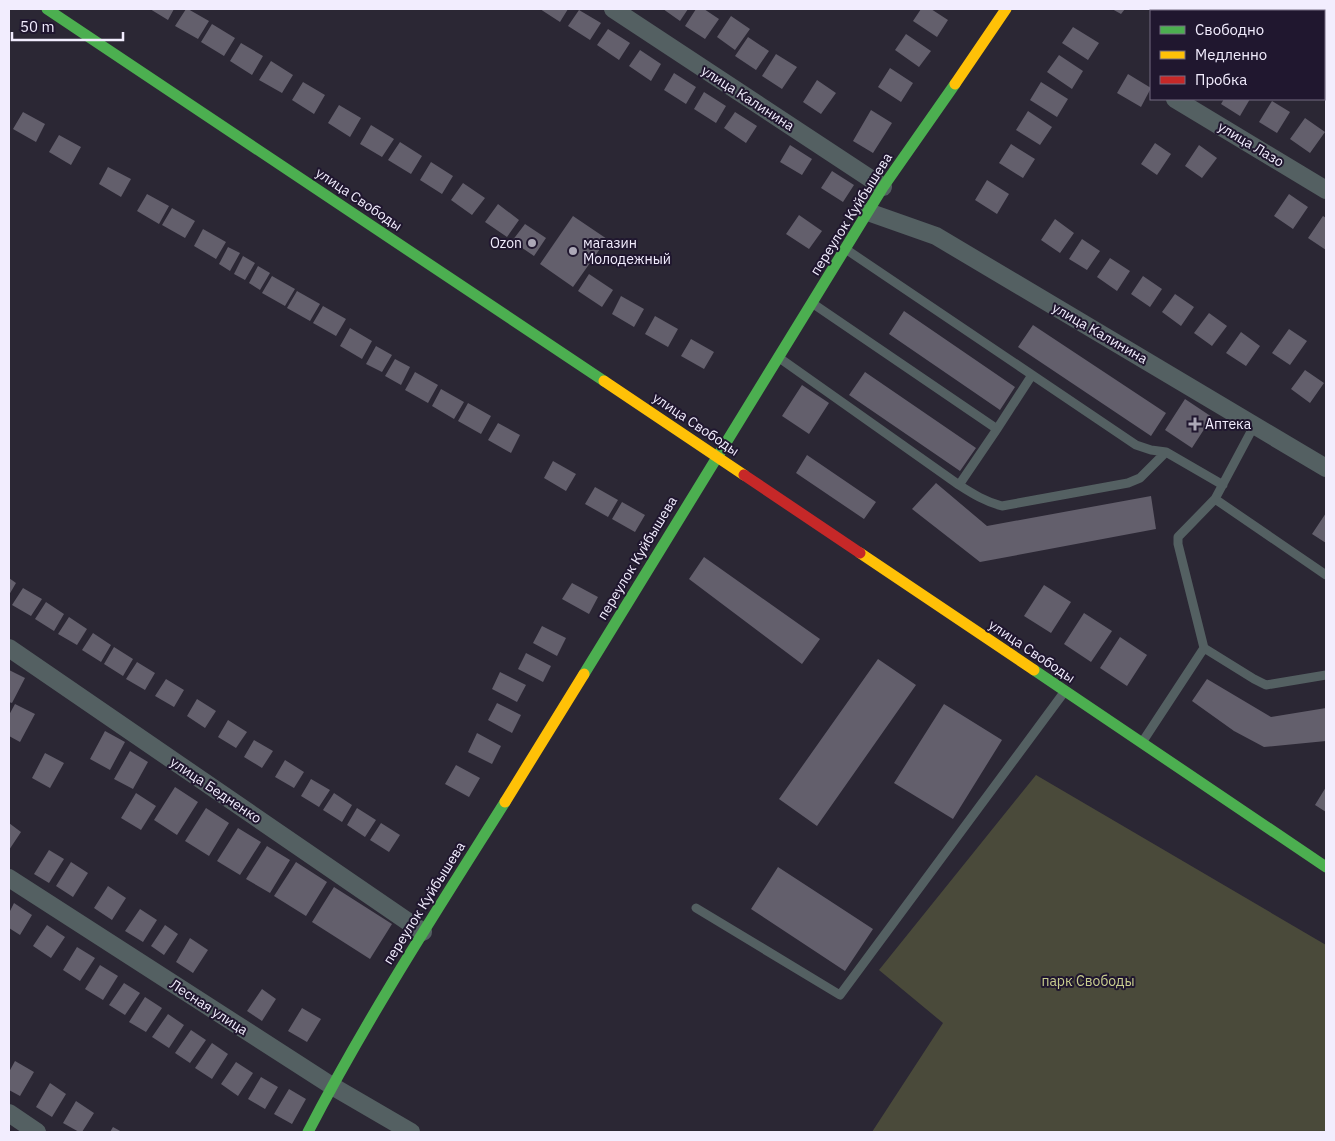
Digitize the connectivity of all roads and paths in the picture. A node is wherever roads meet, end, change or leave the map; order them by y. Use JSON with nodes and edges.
{"nodes":[{"id":1,"x":47,"y":9,"type":"edge"},
{"id":2,"x":613,"y":9,"type":"edge"},
{"id":3,"x":1006,"y":9,"type":"edge"},
{"id":4,"x":1177,"y":100,"type":"edge"},
{"id":5,"x":884,"y":187,"type":"junction"},
{"id":6,"x":1326,"y":190,"type":"edge"},
{"id":7,"x":868,"y":212,"type":"junction"},
{"id":8,"x":846,"y":249,"type":"junction"},
{"id":9,"x":812,"y":302,"type":"junction"},
{"id":10,"x":778,"y":357,"type":"junction"},
{"id":11,"x":1032,"y":375,"type":"junction"},
{"id":12,"x":1255,"y":424,"type":"junction"},
{"id":13,"x":997,"y":429,"type":"junction"},
{"id":14,"x":1166,"y":452,"type":"junction"},
{"id":15,"x":717,"y":456,"type":"junction"},
{"id":16,"x":1326,"y":468,"type":"edge"},
{"id":17,"x":958,"y":485,"type":"junction"},
{"id":18,"x":1222,"y":485,"type":"junction"},
{"id":19,"x":1215,"y":499,"type":"junction"},
{"id":20,"x":1326,"y":575,"type":"edge"},
{"id":21,"x":9,"y":648,"type":"edge"},
{"id":22,"x":1204,"y":648,"type":"junction"},
{"id":23,"x":1326,"y":675,"type":"edge"},
{"id":24,"x":1065,"y":691,"type":"junction"},
{"id":25,"x":1142,"y":743,"type":"junction"},
{"id":26,"x":1326,"y":867,"type":"edge"},
{"id":27,"x":9,"y":878,"type":"edge"},
{"id":28,"x":696,"y":908,"type":"dead end"},
{"id":29,"x":423,"y":932,"type":"junction"},
{"id":30,"x":332,"y":1086,"type":"junction"},
{"id":31,"x":9,"y":1113,"type":"edge"},
{"id":32,"x":37,"y":1132,"type":"edge"},
{"id":33,"x":308,"y":1132,"type":"edge"},
{"id":34,"x":411,"y":1132,"type":"edge"}],
"edges":[{"from":1,"to":15,"type":"main road","name":"улица Свободы"},
{"from":2,"to":5,"type":"street","name":"улица Калинина"},
{"from":3,"to":5,"type":"main road","name":"переулок Куйбышева"},
{"from":4,"to":6,"type":"street","name":"улица Лазо"},
{"from":5,"to":7,"type":"main road","name":"переулок Куйбышева"},
{"from":7,"to":8,"type":"main road","name":"переулок Куйбышева"},
{"from":7,"to":12,"type":"street","name":"улица Калинина"},
{"from":8,"to":9,"type":"main road","name":"переулок Куйбышева"},
{"from":8,"to":11,"type":"lane"},
{"from":9,"to":10,"type":"main road","name":"переулок Куйбышева"},
{"from":9,"to":13,"type":"lane"},
{"from":10,"to":15,"type":"main road","name":"переулок Куйбышева"},
{"from":10,"to":17,"type":"lane"},
{"from":11,"to":13,"type":"lane"},
{"from":11,"to":14,"type":"lane"},
{"from":12,"to":16,"type":"street","name":"улица Калинина"},
{"from":12,"to":18,"type":"lane"},
{"from":13,"to":17,"type":"lane"},
{"from":14,"to":17,"type":"lane"},
{"from":14,"to":18,"type":"lane"},
{"from":15,"to":24,"type":"main road","name":"улица Свободы"},
{"from":15,"to":29,"type":"main road","name":"переулок Куйбышева"},
{"from":18,"to":19,"type":"lane"},
{"from":19,"to":20,"type":"lane"},
{"from":19,"to":22,"type":"lane"},
{"from":21,"to":29,"type":"street","name":"улица Бедненко"},
{"from":22,"to":23,"type":"lane"},
{"from":22,"to":25,"type":"lane"},
{"from":24,"to":25,"type":"main road","name":"улица Свободы"},
{"from":24,"to":28,"type":"lane"},
{"from":25,"to":26,"type":"main road","name":"улица Свободы"},
{"from":27,"to":30,"type":"street","name":"Лесная улица"},
{"from":29,"to":30,"type":"main road","name":"переулок Куйбышева"},
{"from":30,"to":33,"type":"main road","name":"переулок Куйбышева"},
{"from":30,"to":34,"type":"street","name":"Лесная улица"},
{"from":31,"to":32,"type":"street"}]}
